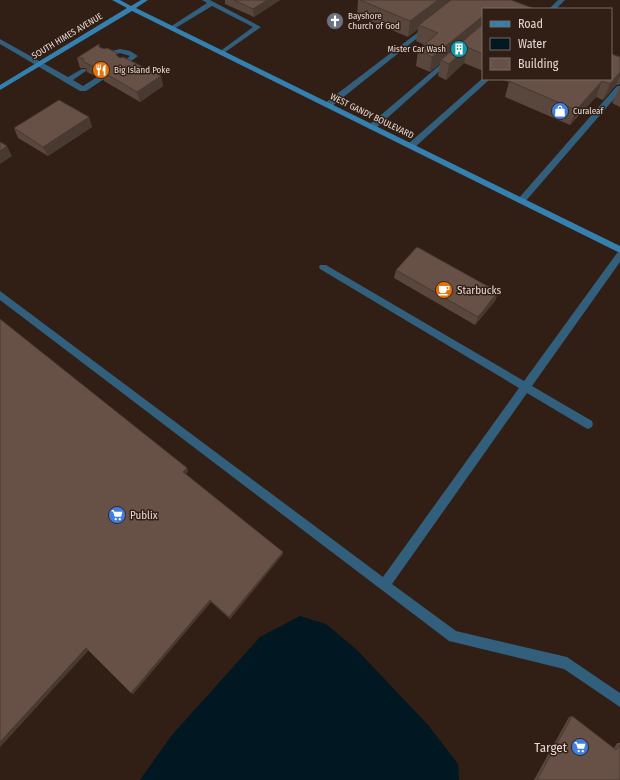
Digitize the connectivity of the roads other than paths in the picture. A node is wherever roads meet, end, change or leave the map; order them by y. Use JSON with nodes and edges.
{"nodes":[{"id":1,"x":115,"y":0,"type":"edge"},
{"id":2,"x":145,"y":0,"type":"edge"},
{"id":3,"x":562,"y":0,"type":"edge"},
{"id":4,"x":207,"y":2,"type":"edge"},
{"id":5,"x":131,"y":8,"type":"junction"},
{"id":6,"x":553,"y":8,"type":"edge"},
{"id":7,"x":434,"y":23,"type":"edge"},
{"id":8,"x":172,"y":28,"type":"junction"},
{"id":9,"x":0,"y":42,"type":"edge"},
{"id":10,"x":221,"y":53,"type":"junction"},
{"id":11,"x":106,"y":56,"type":"edge"},
{"id":12,"x":454,"y":57,"type":"edge"},
{"id":13,"x":40,"y":63,"type":"junction"},
{"id":14,"x":123,"y":65,"type":"edge"},
{"id":15,"x":84,"y":70,"type":"edge"},
{"id":16,"x":100,"y":79,"type":"edge"},
{"id":17,"x":68,"y":80,"type":"junction"},
{"id":18,"x":485,"y":80,"type":"edge"},
{"id":19,"x":0,"y":88,"type":"edge"},
{"id":20,"x":620,"y":88,"type":"edge"},
{"id":21,"x":328,"y":105,"type":"junction"},
{"id":22,"x":372,"y":127,"type":"junction"},
{"id":23,"x":411,"y":146,"type":"junction"},
{"id":24,"x":521,"y":201,"type":"junction"},
{"id":25,"x":620,"y":250,"type":"edge"},
{"id":26,"x":620,"y":255,"type":"edge"},
{"id":27,"x":323,"y":267,"type":"dead end"},
{"id":28,"x":0,"y":295,"type":"edge"},
{"id":29,"x":526,"y":387,"type":"junction"},
{"id":30,"x":588,"y":424,"type":"dead end"},
{"id":31,"x":384,"y":586,"type":"junction"},
{"id":32,"x":620,"y":701,"type":"edge"}],
"edges":[{"from":1,"to":5,"type":"main road","name":"WEST GANDY BOULEVARD"},
{"from":2,"to":5,"type":"main road","name":"SOUTH HIMES AVENUE"},
{"from":3,"to":6,"type":"lane"},
{"from":4,"to":8,"type":"lane"},
{"from":4,"to":10,"type":"lane"},
{"from":5,"to":8,"type":"main road","name":"WEST GANDY BOULEVARD"},
{"from":5,"to":13,"type":"main road","name":"SOUTH HIMES AVENUE"},
{"from":7,"to":21,"type":"lane"},
{"from":8,"to":10,"type":"main road","name":"WEST GANDY BOULEVARD"},
{"from":9,"to":13,"type":"lane"},
{"from":10,"to":21,"type":"main road","name":"WEST GANDY BOULEVARD"},
{"from":11,"to":14,"type":"lane"},
{"from":12,"to":22,"type":"lane"},
{"from":13,"to":17,"type":"lane"},
{"from":13,"to":19,"type":"main road","name":"SOUTH HIMES AVENUE"},
{"from":15,"to":17,"type":"lane"},
{"from":16,"to":17,"type":"lane"},
{"from":18,"to":23,"type":"lane"},
{"from":20,"to":24,"type":"lane"},
{"from":21,"to":22,"type":"main road","name":"WEST GANDY BOULEVARD"},
{"from":22,"to":23,"type":"main road","name":"WEST GANDY BOULEVARD"},
{"from":23,"to":24,"type":"main road","name":"WEST GANDY BOULEVARD"},
{"from":24,"to":25,"type":"main road","name":"WEST GANDY BOULEVARD"},
{"from":26,"to":29,"type":"lane"},
{"from":27,"to":29,"type":"lane"},
{"from":28,"to":31,"type":"lane"},
{"from":29,"to":30,"type":"lane"},
{"from":29,"to":31,"type":"lane"},
{"from":31,"to":32,"type":"lane"}]}
